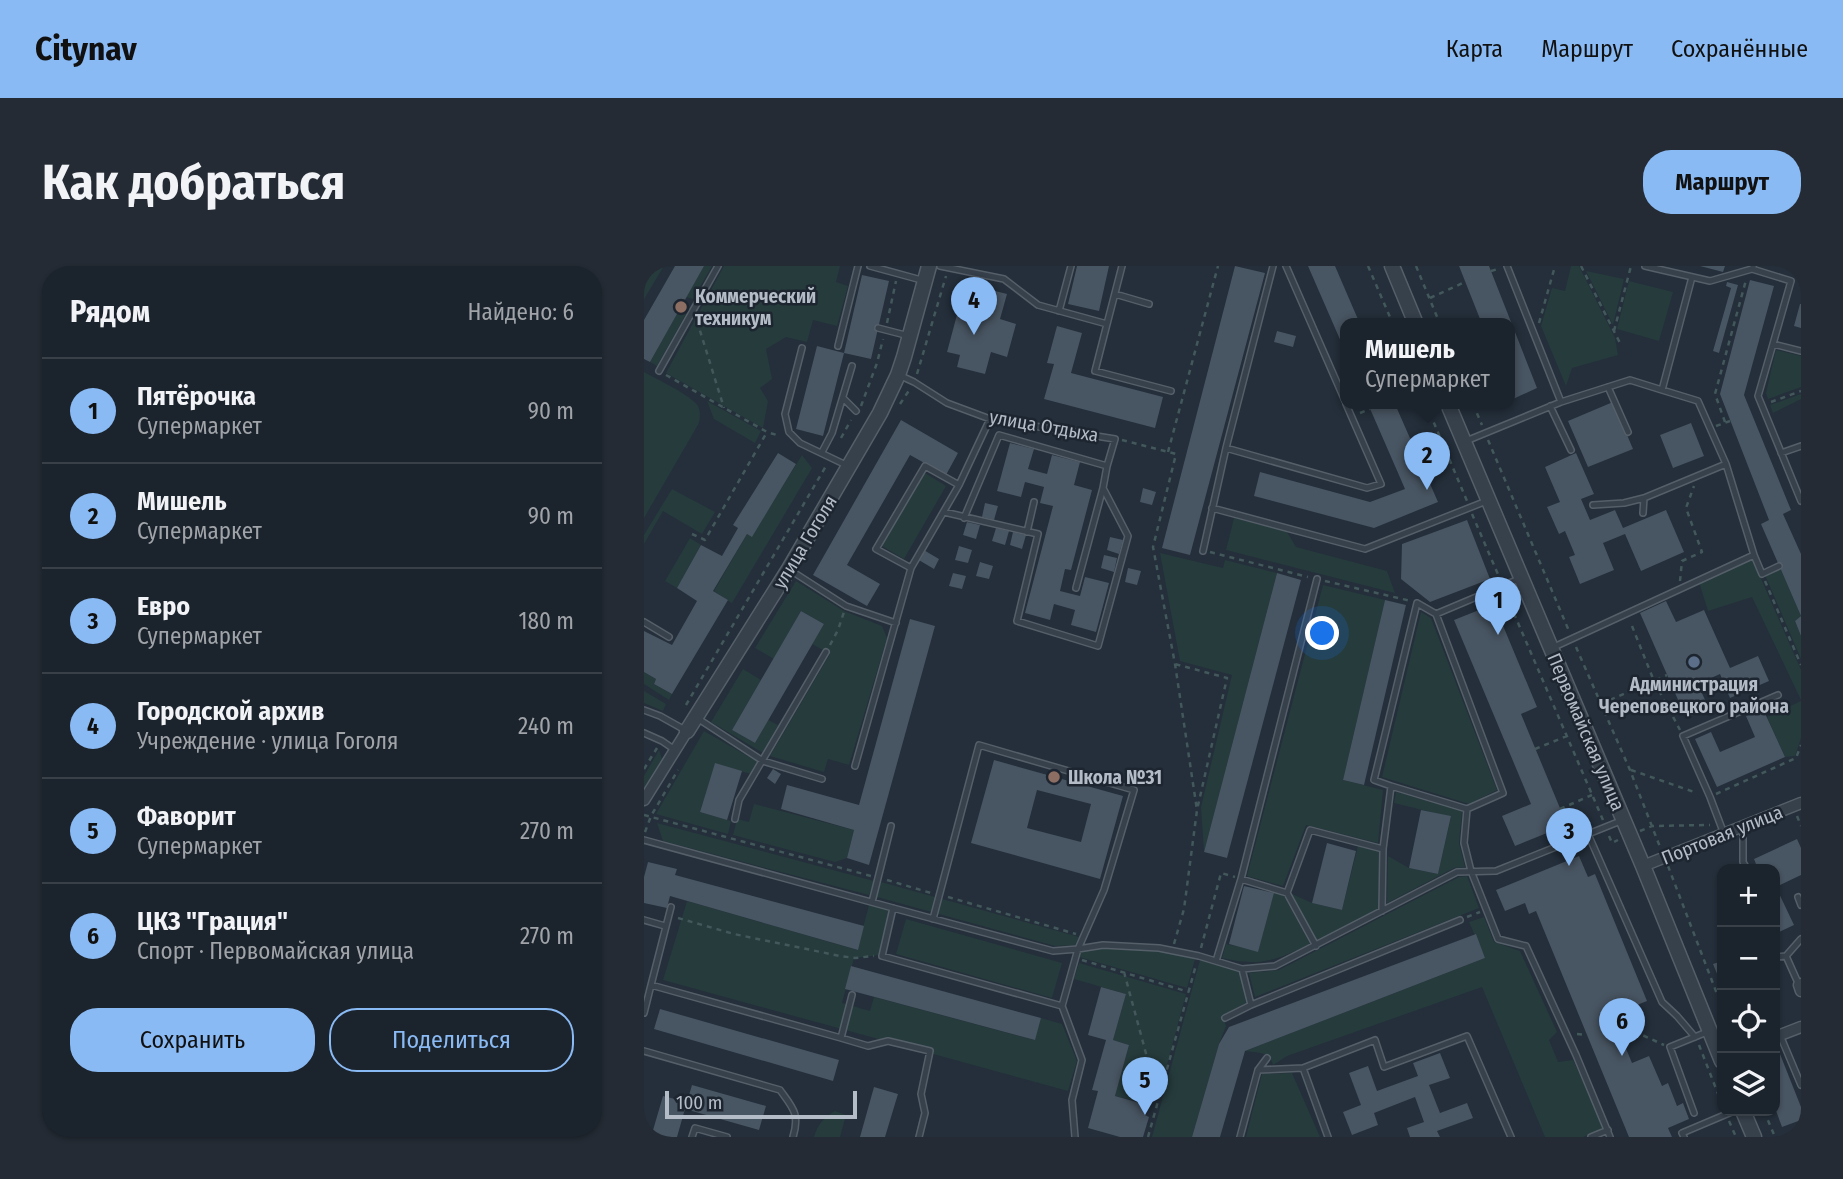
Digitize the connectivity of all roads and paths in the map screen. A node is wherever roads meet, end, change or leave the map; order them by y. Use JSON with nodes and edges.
{"nodes":[{"id":1,"x":718,"y":266,"type":"edge"},
{"id":2,"x":858,"y":266,"type":"edge"},
{"id":3,"x":870,"y":266,"type":"edge"},
{"id":4,"x":929,"y":266,"type":"edge"},
{"id":5,"x":940,"y":266,"type":"edge"},
{"id":6,"x":1071,"y":266,"type":"edge"},
{"id":7,"x":1122,"y":266,"type":"edge"},
{"id":8,"x":1219,"y":266,"type":"edge"},
{"id":9,"x":1273,"y":266,"type":"edge"},
{"id":10,"x":1286,"y":266,"type":"edge"},
{"id":11,"x":1368,"y":266,"type":"edge"},
{"id":12,"x":1392,"y":266,"type":"edge"},
{"id":13,"x":1416,"y":266,"type":"edge"},
{"id":14,"x":1507,"y":266,"type":"edge"},
{"id":15,"x":1555,"y":266,"type":"edge"},
{"id":16,"x":1581,"y":266,"type":"edge"},
{"id":17,"x":1631,"y":266,"type":"edge"},
{"id":18,"x":1645,"y":266,"type":"edge"},
{"id":19,"x":1751,"y":268,"type":"edge"},
{"id":20,"x":898,"y":274,"type":"junction"},
{"id":21,"x":1692,"y":277,"type":"junction"},
{"id":22,"x":925,"y":281,"type":"junction"},
{"id":23,"x":1465,"y":282,"type":"dead end"},
{"id":24,"x":1115,"y":294,"type":"junction"},
{"id":25,"x":1429,"y":299,"type":"junction"},
{"id":26,"x":1149,"y":304,"type":"dead end"},
{"id":27,"x":693,"y":310,"type":"junction"},
{"id":28,"x":1059,"y":311,"type":"junction"},
{"id":29,"x":1390,"y":318,"type":"edge"},
{"id":30,"x":1414,"y":318,"type":"edge"},
{"id":31,"x":1437,"y":318,"type":"edge"},
{"id":32,"x":1107,"y":324,"type":"junction"},
{"id":33,"x":881,"y":329,"type":"junction"},
{"id":34,"x":1614,"y":331,"type":"junction"},
{"id":35,"x":909,"y":336,"type":"junction"},
{"id":36,"x":1535,"y":337,"type":"junction"},
{"id":37,"x":1773,"y":344,"type":"junction"},
{"id":38,"x":1621,"y":345,"type":"dead end"},
{"id":39,"x":838,"y":346,"type":"dead end"},
{"id":40,"x":802,"y":348,"type":"dead end"},
{"id":41,"x":1801,"y":351,"type":"edge"},
{"id":42,"x":852,"y":366,"type":"dead end"},
{"id":43,"x":659,"y":371,"type":"joint"},
{"id":44,"x":898,"y":374,"type":"junction"},
{"id":45,"x":1608,"y":387,"type":"junction"},
{"id":46,"x":1340,"y":390,"type":"edge"},
{"id":47,"x":1662,"y":390,"type":"junction"},
{"id":48,"x":1171,"y":391,"type":"dead end"},
{"id":49,"x":1801,"y":391,"type":"edge"},
{"id":50,"x":843,"y":398,"type":"junction"},
{"id":51,"x":1561,"y":402,"type":"junction"},
{"id":52,"x":1763,"y":405,"type":"junction"},
{"id":53,"x":1550,"y":406,"type":"junction"},
{"id":54,"x":724,"y":408,"type":"junction"},
{"id":55,"x":1348,"y":409,"type":"edge"},
{"id":56,"x":1428,"y":409,"type":"edge"},
{"id":57,"x":1450,"y":409,"type":"edge"},
{"id":58,"x":856,"y":411,"type":"junction"},
{"id":59,"x":990,"y":419,"type":"junction"},
{"id":60,"x":1710,"y":428,"type":"junction"},
{"id":61,"x":767,"y":432,"type":"junction"},
{"id":62,"x":1628,"y":432,"type":"dead end"},
{"id":63,"x":1115,"y":439,"type":"junction"},
{"id":64,"x":1464,"y":442,"type":"junction"},
{"id":65,"x":800,"y":443,"type":"junction"},
{"id":66,"x":1801,"y":446,"type":"edge"},
{"id":67,"x":1226,"y":448,"type":"junction"},
{"id":68,"x":1571,"y":450,"type":"dead end"},
{"id":69,"x":822,"y":452,"type":"junction"},
{"id":70,"x":1168,"y":452,"type":"junction"},
{"id":71,"x":1782,"y":453,"type":"junction"},
{"id":72,"x":830,"y":457,"type":"junction"},
{"id":73,"x":1726,"y":464,"type":"junction"},
{"id":74,"x":849,"y":466,"type":"junction"},
{"id":75,"x":1107,"y":467,"type":"junction"},
{"id":76,"x":1698,"y":476,"type":"junction"},
{"id":77,"x":958,"y":485,"type":"junction"},
{"id":78,"x":1103,"y":488,"type":"junction"},
{"id":79,"x":1644,"y":498,"type":"junction"},
{"id":80,"x":1489,"y":500,"type":"junction"},
{"id":81,"x":1801,"y":501,"type":"edge"},
{"id":82,"x":1034,"y":502,"type":"dead end"},
{"id":83,"x":1593,"y":505,"type":"dead end"},
{"id":84,"x":1212,"y":508,"type":"junction"},
{"id":85,"x":1470,"y":508,"type":"junction"},
{"id":86,"x":944,"y":512,"type":"junction"},
{"id":87,"x":1643,"y":513,"type":"dead end"},
{"id":88,"x":964,"y":518,"type":"junction"},
{"id":89,"x":1027,"y":532,"type":"junction"},
{"id":90,"x":692,"y":534,"type":"dead end"},
{"id":91,"x":1203,"y":551,"type":"joint"},
{"id":92,"x":1754,"y":555,"type":"junction"},
{"id":93,"x":1779,"y":566,"type":"dead end"},
{"id":94,"x":911,"y":568,"type":"junction"},
{"id":95,"x":789,"y":569,"type":"junction"},
{"id":96,"x":1762,"y":574,"type":"junction"},
{"id":97,"x":1521,"y":578,"type":"junction"},
{"id":98,"x":1317,"y":579,"type":"junction"},
{"id":99,"x":1503,"y":586,"type":"junction"},
{"id":100,"x":1076,"y":588,"type":"dead end"},
{"id":101,"x":1680,"y":589,"type":"junction"},
{"id":102,"x":1417,"y":603,"type":"junction"},
{"id":103,"x":846,"y":606,"type":"junction"},
{"id":104,"x":1436,"y":614,"type":"junction"},
{"id":105,"x":644,"y":622,"type":"edge"},
{"id":106,"x":896,"y":623,"type":"junction"},
{"id":107,"x":1632,"y":626,"type":"dead end"},
{"id":108,"x":669,"y":637,"type":"dead end"},
{"id":109,"x":1551,"y":649,"type":"junction"},
{"id":110,"x":826,"y":652,"type":"joint"},
{"id":111,"x":1175,"y":664,"type":"junction"},
{"id":112,"x":1801,"y":665,"type":"edge"},
{"id":113,"x":1667,"y":674,"type":"dead end"},
{"id":114,"x":1654,"y":681,"type":"junction"},
{"id":115,"x":1778,"y":695,"type":"dead end"},
{"id":116,"x":1601,"y":704,"type":"dead end"},
{"id":117,"x":644,"y":710,"type":"edge"},
{"id":118,"x":697,"y":718,"type":"junction"},
{"id":119,"x":681,"y":728,"type":"junction"},
{"id":120,"x":644,"y":733,"type":"edge"},
{"id":121,"x":1567,"y":736,"type":"junction"},
{"id":122,"x":1683,"y":736,"type":"junction"},
{"id":123,"x":662,"y":741,"type":"junction"},
{"id":124,"x":1801,"y":745,"type":"edge"},
{"id":125,"x":1535,"y":749,"type":"dead end"},
{"id":126,"x":675,"y":750,"type":"junction"},
{"id":127,"x":763,"y":761,"type":"junction"},
{"id":128,"x":855,"y":766,"type":"dead end"},
{"id":129,"x":644,"y":769,"type":"edge"},
{"id":130,"x":1630,"y":770,"type":"dead end"},
{"id":131,"x":822,"y":779,"type":"dead end"},
{"id":132,"x":1391,"y":786,"type":"junction"},
{"id":133,"x":1592,"y":795,"type":"junction"},
{"id":134,"x":1710,"y":797,"type":"junction"},
{"id":135,"x":644,"y":800,"type":"edge"},
{"id":136,"x":1801,"y":803,"type":"edge"},
{"id":137,"x":1467,"y":809,"type":"junction"},
{"id":138,"x":1560,"y":809,"type":"dead end"},
{"id":139,"x":1196,"y":810,"type":"junction"},
{"id":140,"x":644,"y":814,"type":"edge"},
{"id":141,"x":735,"y":819,"type":"dead end"},
{"id":142,"x":1623,"y":820,"type":"junction"},
{"id":143,"x":891,"y":826,"type":"dead end"},
{"id":144,"x":1743,"y":826,"type":"junction"},
{"id":145,"x":1605,"y":827,"type":"junction"},
{"id":146,"x":1588,"y":834,"type":"junction"},
{"id":147,"x":1724,"y":834,"type":"junction"},
{"id":148,"x":644,"y":840,"type":"edge"},
{"id":149,"x":1612,"y":843,"type":"dead end"},
{"id":150,"x":1383,"y":849,"type":"junction"},
{"id":151,"x":1664,"y":858,"type":"junction"},
{"id":152,"x":1744,"y":864,"type":"edge"},
{"id":153,"x":1643,"y":866,"type":"junction"},
{"id":154,"x":1471,"y":871,"type":"junction"},
{"id":155,"x":878,"y":878,"type":"junction"},
{"id":156,"x":1241,"y":879,"type":"junction"},
{"id":157,"x":1287,"y":893,"type":"junction"},
{"id":158,"x":939,"y":895,"type":"junction"},
{"id":159,"x":1798,"y":897,"type":"dead end"},
{"id":160,"x":872,"y":902,"type":"junction"},
{"id":161,"x":1801,"y":905,"type":"edge"},
{"id":162,"x":671,"y":907,"type":"dead end"},
{"id":163,"x":893,"y":908,"type":"junction"},
{"id":164,"x":1487,"y":910,"type":"junction"},
{"id":165,"x":1382,"y":911,"type":"junction"},
{"id":166,"x":668,"y":915,"type":"junction"},
{"id":167,"x":933,"y":919,"type":"junction"},
{"id":168,"x":644,"y":920,"type":"edge"},
{"id":169,"x":1460,"y":920,"type":"joint"},
{"id":170,"x":666,"y":926,"type":"junction"},
{"id":171,"x":1083,"y":936,"type":"junction"},
{"id":172,"x":1801,"y":939,"type":"edge"},
{"id":173,"x":1316,"y":946,"type":"junction"},
{"id":174,"x":1078,"y":949,"type":"junction"},
{"id":175,"x":1173,"y":950,"type":"junction"},
{"id":176,"x":882,"y":956,"type":"junction"},
{"id":177,"x":1199,"y":956,"type":"junction"},
{"id":178,"x":1786,"y":956,"type":"junction"},
{"id":179,"x":1780,"y":957,"type":"edge"},
{"id":180,"x":1075,"y":958,"type":"junction"},
{"id":181,"x":1216,"y":961,"type":"junction"},
{"id":182,"x":1242,"y":969,"type":"junction"},
{"id":183,"x":1124,"y":972,"type":"junction"},
{"id":184,"x":651,"y":985,"type":"junction"},
{"id":185,"x":1800,"y":987,"type":"edge"},
{"id":186,"x":1189,"y":992,"type":"junction"},
{"id":187,"x":1717,"y":994,"type":"edge"},
{"id":188,"x":852,"y":995,"type":"dead end"},
{"id":189,"x":1251,"y":1005,"type":"junction"},
{"id":190,"x":1062,"y":1006,"type":"junction"},
{"id":191,"x":644,"y":1013,"type":"edge"},
{"id":192,"x":1225,"y":1018,"type":"dead end"},
{"id":193,"x":1616,"y":1023,"type":"dead end"},
{"id":194,"x":1801,"y":1027,"type":"edge"},
{"id":195,"x":1710,"y":1031,"type":"junction"},
{"id":196,"x":1780,"y":1035,"type":"edge"},
{"id":197,"x":1695,"y":1037,"type":"junction"},
{"id":198,"x":841,"y":1038,"type":"junction"},
{"id":199,"x":1780,"y":1042,"type":"edge"},
{"id":200,"x":1670,"y":1047,"type":"junction"},
{"id":201,"x":644,"y":1051,"type":"edge"},
{"id":202,"x":1719,"y":1053,"type":"edge"},
{"id":203,"x":1267,"y":1058,"type":"dead end"},
{"id":204,"x":1303,"y":1068,"type":"junction"},
{"id":205,"x":1258,"y":1070,"type":"junction"},
{"id":206,"x":1801,"y":1085,"type":"edge"},
{"id":207,"x":1717,"y":1092,"type":"edge"},
{"id":208,"x":1158,"y":1101,"type":"junction"},
{"id":209,"x":1694,"y":1113,"type":"dead end"},
{"id":210,"x":1721,"y":1116,"type":"edge"},
{"id":211,"x":1727,"y":1116,"type":"edge"},
{"id":212,"x":1745,"y":1116,"type":"edge"},
{"id":213,"x":1766,"y":1116,"type":"edge"},
{"id":214,"x":1608,"y":1130,"type":"junction"},
{"id":215,"x":692,"y":1137,"type":"edge"},
{"id":216,"x":726,"y":1137,"type":"edge"},
{"id":217,"x":793,"y":1137,"type":"edge"},
{"id":218,"x":919,"y":1137,"type":"edge"},
{"id":219,"x":1075,"y":1137,"type":"edge"},
{"id":220,"x":1148,"y":1137,"type":"edge"},
{"id":221,"x":1240,"y":1137,"type":"edge"},
{"id":222,"x":1328,"y":1137,"type":"edge"},
{"id":223,"x":1511,"y":1137,"type":"edge"},
{"id":224,"x":1591,"y":1137,"type":"edge"},
{"id":225,"x":1611,"y":1137,"type":"edge"},
{"id":226,"x":1684,"y":1137,"type":"edge"},
{"id":227,"x":1736,"y":1137,"type":"edge"},
{"id":228,"x":1754,"y":1137,"type":"edge"},
{"id":229,"x":1775,"y":1137,"type":"edge"}],
"edges":[{"from":1,"to":27,"type":"lane"},
{"from":2,"to":39,"type":"lane"},
{"from":3,"to":20,"type":"lane"},
{"from":4,"to":22,"type":"street","name":"улица Гоголя"},
{"from":5,"to":28,"type":"lane"},
{"from":6,"to":28,"type":"lane"},
{"from":7,"to":24,"type":"lane"},
{"from":8,"to":70,"type":"path"},
{"from":9,"to":67,"type":"lane"},
{"from":10,"to":46,"type":"lane"},
{"from":11,"to":29,"type":"path"},
{"from":12,"to":30,"type":"street"},
{"from":13,"to":25,"type":"path"},
{"from":14,"to":36,"type":"lane"},
{"from":15,"to":36,"type":"path"},
{"from":16,"to":34,"type":"path"},
{"from":17,"to":34,"type":"path"},
{"from":18,"to":21,"type":"lane"},
{"from":19,"to":21,"type":"lane"},
{"from":19,"to":37,"type":"lane"},
{"from":19,"to":60,"type":"path"},
{"from":20,"to":22,"type":"lane"},
{"from":20,"to":33,"type":"path"},
{"from":21,"to":47,"type":"lane"},
{"from":22,"to":35,"type":"street","name":"улица Гоголя"},
{"from":23,"to":25,"type":"path"},
{"from":24,"to":26,"type":"lane"},
{"from":24,"to":32,"type":"lane"},
{"from":25,"to":31,"type":"path"},
{"from":27,"to":43,"type":"lane"},
{"from":27,"to":54,"type":"path"},
{"from":28,"to":32,"type":"lane"},
{"from":32,"to":48,"type":"lane"},
{"from":33,"to":35,"type":"lane"},
{"from":33,"to":58,"type":"path"},
{"from":34,"to":38,"type":"path"},
{"from":35,"to":44,"type":"street","name":"улица Гоголя"},
{"from":36,"to":51,"type":"lane"},
{"from":37,"to":41,"type":"lane"},
{"from":37,"to":52,"type":"lane"},
{"from":40,"to":65,"type":"lane"},
{"from":42,"to":50,"type":"lane"},
{"from":43,"to":54,"type":"path"},
{"from":44,"to":59,"type":"lane","name":"улица Отдыха"},
{"from":44,"to":74,"type":"street","name":"улица Гоголя"},
{"from":45,"to":47,"type":"lane"},
{"from":45,"to":51,"type":"lane"},
{"from":45,"to":62,"type":"lane"},
{"from":47,"to":60,"type":"lane"},
{"from":49,"to":52,"type":"path"},
{"from":50,"to":58,"type":"lane"},
{"from":50,"to":69,"type":"lane"},
{"from":51,"to":53,"type":"lane"},
{"from":52,"to":71,"type":"lane"},
{"from":53,"to":64,"type":"lane"},
{"from":53,"to":68,"type":"lane"},
{"from":54,"to":61,"type":"path"},
{"from":55,"to":67,"type":"lane"},
{"from":56,"to":85,"type":"path"},
{"from":57,"to":64,"type":"street","name":"Первомайская улица"},
{"from":58,"to":72,"type":"path"},
{"from":59,"to":63,"type":"lane","name":"улица Отдыха"},
{"from":59,"to":77,"type":"lane"},
{"from":60,"to":73,"type":"lane"},
{"from":61,"to":65,"type":"path"},
{"from":61,"to":90,"type":"path"},
{"from":63,"to":70,"type":"path"},
{"from":63,"to":75,"type":"lane"},
{"from":64,"to":80,"type":"street","name":"Первомайская улица"},
{"from":65,"to":69,"type":"lane"},
{"from":66,"to":71,"type":"lane"},
{"from":67,"to":84,"type":"lane"},
{"from":69,"to":72,"type":"lane"},
{"from":70,"to":111,"type":"path"},
{"from":71,"to":81,"type":"lane"},
{"from":72,"to":74,"type":"lane"},
{"from":72,"to":119,"type":"path"},
{"from":73,"to":76,"type":"lane"},
{"from":73,"to":92,"type":"lane"},
{"from":74,"to":95,"type":"street","name":"улица Гоголя"},
{"from":75,"to":78,"type":"lane"},
{"from":75,"to":88,"type":"lane"},
{"from":76,"to":79,"type":"lane"},
{"from":76,"to":101,"type":"path"},
{"from":77,"to":86,"type":"lane"},
{"from":77,"to":94,"type":"lane"},
{"from":78,"to":89,"type":"lane"},
{"from":78,"to":100,"type":"lane"},
{"from":79,"to":83,"type":"lane"},
{"from":79,"to":87,"type":"lane"},
{"from":80,"to":85,"type":"lane"},
{"from":80,"to":97,"type":"street","name":"Первомайская улица"},
{"from":82,"to":89,"type":"lane"},
{"from":84,"to":85,"type":"lane"},
{"from":84,"to":91,"type":"lane"},
{"from":85,"to":99,"type":"path"},
{"from":86,"to":88,"type":"lane"},
{"from":86,"to":94,"type":"lane"},
{"from":88,"to":89,"type":"lane"},
{"from":91,"to":98,"type":"path"},
{"from":92,"to":96,"type":"lane"},
{"from":92,"to":101,"type":"lane"},
{"from":93,"to":96,"type":"lane"},
{"from":94,"to":106,"type":"lane"},
{"from":95,"to":103,"type":"lane"},
{"from":95,"to":118,"type":"street","name":"улица Гоголя"},
{"from":96,"to":112,"type":"path"},
{"from":97,"to":99,"type":"lane"},
{"from":97,"to":109,"type":"street","name":"Первомайская улица"},
{"from":98,"to":102,"type":"path"},
{"from":98,"to":156,"type":"lane"},
{"from":99,"to":104,"type":"lane"},
{"from":99,"to":121,"type":"path"},
{"from":101,"to":109,"type":"lane"},
{"from":102,"to":104,"type":"lane"},
{"from":102,"to":132,"type":"lane"},
{"from":103,"to":106,"type":"lane"},
{"from":103,"to":110,"type":"path"},
{"from":104,"to":137,"type":"lane"},
{"from":105,"to":108,"type":"lane"},
{"from":106,"to":128,"type":"lane"},
{"from":107,"to":114,"type":"path"},
{"from":109,"to":142,"type":"street","name":"Первомайская улица"},
{"from":110,"to":127,"type":"lane"},
{"from":111,"to":139,"type":"path"},
{"from":111,"to":139,"type":"path"},
{"from":113,"to":114,"type":"path"},
{"from":114,"to":116,"type":"path"},
{"from":114,"to":122,"type":"path"},
{"from":115,"to":122,"type":"lane"},
{"from":117,"to":119,"type":"lane"},
{"from":118,"to":119,"type":"street","name":"улица Гоголя"},
{"from":118,"to":127,"type":"lane"},
{"from":119,"to":126,"type":"street","name":"улица Гоголя"},
{"from":120,"to":123,"type":"lane"},
{"from":121,"to":125,"type":"path"},
{"from":121,"to":133,"type":"path"},
{"from":122,"to":134,"type":"lane"},
{"from":123,"to":126,"type":"lane"},
{"from":123,"to":129,"type":"path"},
{"from":124,"to":134,"type":"path"},
{"from":126,"to":135,"type":"street","name":"улица Гоголя"},
{"from":127,"to":131,"type":"lane"},
{"from":127,"to":141,"type":"lane"},
{"from":130,"to":134,"type":"path"},
{"from":132,"to":137,"type":"lane"},
{"from":132,"to":150,"type":"lane"},
{"from":133,"to":138,"type":"path"},
{"from":133,"to":145,"type":"path"},
{"from":134,"to":147,"type":"lane"},
{"from":136,"to":144,"type":"street","name":"Портовая улица"},
{"from":137,"to":154,"type":"lane"},
{"from":139,"to":175,"type":"path"},
{"from":140,"to":155,"type":"path"},
{"from":142,"to":145,"type":"lane"},
{"from":142,"to":153,"type":"street","name":"Первомайская улица"},
{"from":143,"to":155,"type":"lane"},
{"from":144,"to":147,"type":"street","name":"Портовая улица"},
{"from":144,"to":152,"type":"lane"},
{"from":145,"to":146,"type":"lane"},
{"from":145,"to":149,"type":"path"},
{"from":146,"to":154,"type":"lane"},
{"from":146,"to":197,"type":"lane"},
{"from":147,"to":151,"type":"street","name":"Портовая улица"},
{"from":148,"to":160,"type":"lane"},
{"from":150,"to":157,"type":"lane"},
{"from":150,"to":165,"type":"lane"},
{"from":151,"to":153,"type":"street","name":"Портовая улица"},
{"from":151,"to":187,"type":"path"},
{"from":153,"to":195,"type":"street","name":"Первомайская улица"},
{"from":154,"to":164,"type":"lane"},
{"from":154,"to":165,"type":"lane"},
{"from":155,"to":158,"type":"path"},
{"from":155,"to":160,"type":"lane"},
{"from":156,"to":157,"type":"lane"},
{"from":156,"to":177,"type":"path"},
{"from":156,"to":181,"type":"lane"},
{"from":157,"to":173,"type":"lane"},
{"from":158,"to":167,"type":"lane"},
{"from":158,"to":171,"type":"path"},
{"from":158,"to":171,"type":"lane"},
{"from":159,"to":161,"type":"lane"},
{"from":160,"to":163,"type":"lane"},
{"from":162,"to":166,"type":"lane"},
{"from":163,"to":167,"type":"lane"},
{"from":163,"to":176,"type":"lane"},
{"from":164,"to":169,"type":"path"},
{"from":164,"to":214,"type":"lane"},
{"from":165,"to":173,"type":"lane"},
{"from":166,"to":170,"type":"lane"},
{"from":166,"to":176,"type":"path"},
{"from":167,"to":174,"type":"lane"},
{"from":168,"to":170,"type":"lane"},
{"from":169,"to":189,"type":"lane"},
{"from":170,"to":184,"type":"lane"},
{"from":171,"to":174,"type":"lane"},
{"from":172,"to":178,"type":"lane"},
{"from":173,"to":182,"type":"lane"},
{"from":174,"to":175,"type":"lane"},
{"from":174,"to":180,"type":"lane"},
{"from":175,"to":177,"type":"lane"},
{"from":176,"to":190,"type":"lane"},
{"from":177,"to":181,"type":"lane"},
{"from":177,"to":186,"type":"path"},
{"from":178,"to":179,"type":"lane"},
{"from":178,"to":185,"type":"lane"},
{"from":180,"to":183,"type":"path"},
{"from":180,"to":190,"type":"lane"},
{"from":181,"to":182,"type":"lane"},
{"from":182,"to":189,"type":"lane"},
{"from":183,"to":186,"type":"path"},
{"from":183,"to":208,"type":"path"},
{"from":184,"to":191,"type":"lane"},
{"from":184,"to":198,"type":"lane"},
{"from":186,"to":208,"type":"path"},
{"from":188,"to":198,"type":"lane"},
{"from":189,"to":192,"type":"lane"},
{"from":190,"to":219,"type":"lane"},
{"from":193,"to":200,"type":"path"},
{"from":194,"to":196,"type":"street"},
{"from":195,"to":197,"type":"lane"},
{"from":195,"to":202,"type":"street","name":"Первомайская улица"},
{"from":197,"to":200,"type":"lane"},
{"from":197,"to":207,"type":"path"},
{"from":198,"to":218,"type":"lane"},
{"from":199,"to":206,"type":"lane"},
{"from":200,"to":209,"type":"lane"},
{"from":201,"to":217,"type":"lane"},
{"from":203,"to":205,"type":"lane"},
{"from":204,"to":205,"type":"lane"},
{"from":204,"to":222,"type":"lane"},
{"from":204,"to":223,"type":"lane"},
{"from":205,"to":221,"type":"lane"},
{"from":208,"to":220,"type":"path"},
{"from":210,"to":226,"type":"lane"},
{"from":211,"to":227,"type":"path"},
{"from":212,"to":228,"type":"street"},
{"from":213,"to":229,"type":"path"},
{"from":214,"to":224,"type":"lane"},
{"from":214,"to":225,"type":"lane"},
{"from":215,"to":216,"type":"lane"}]}
